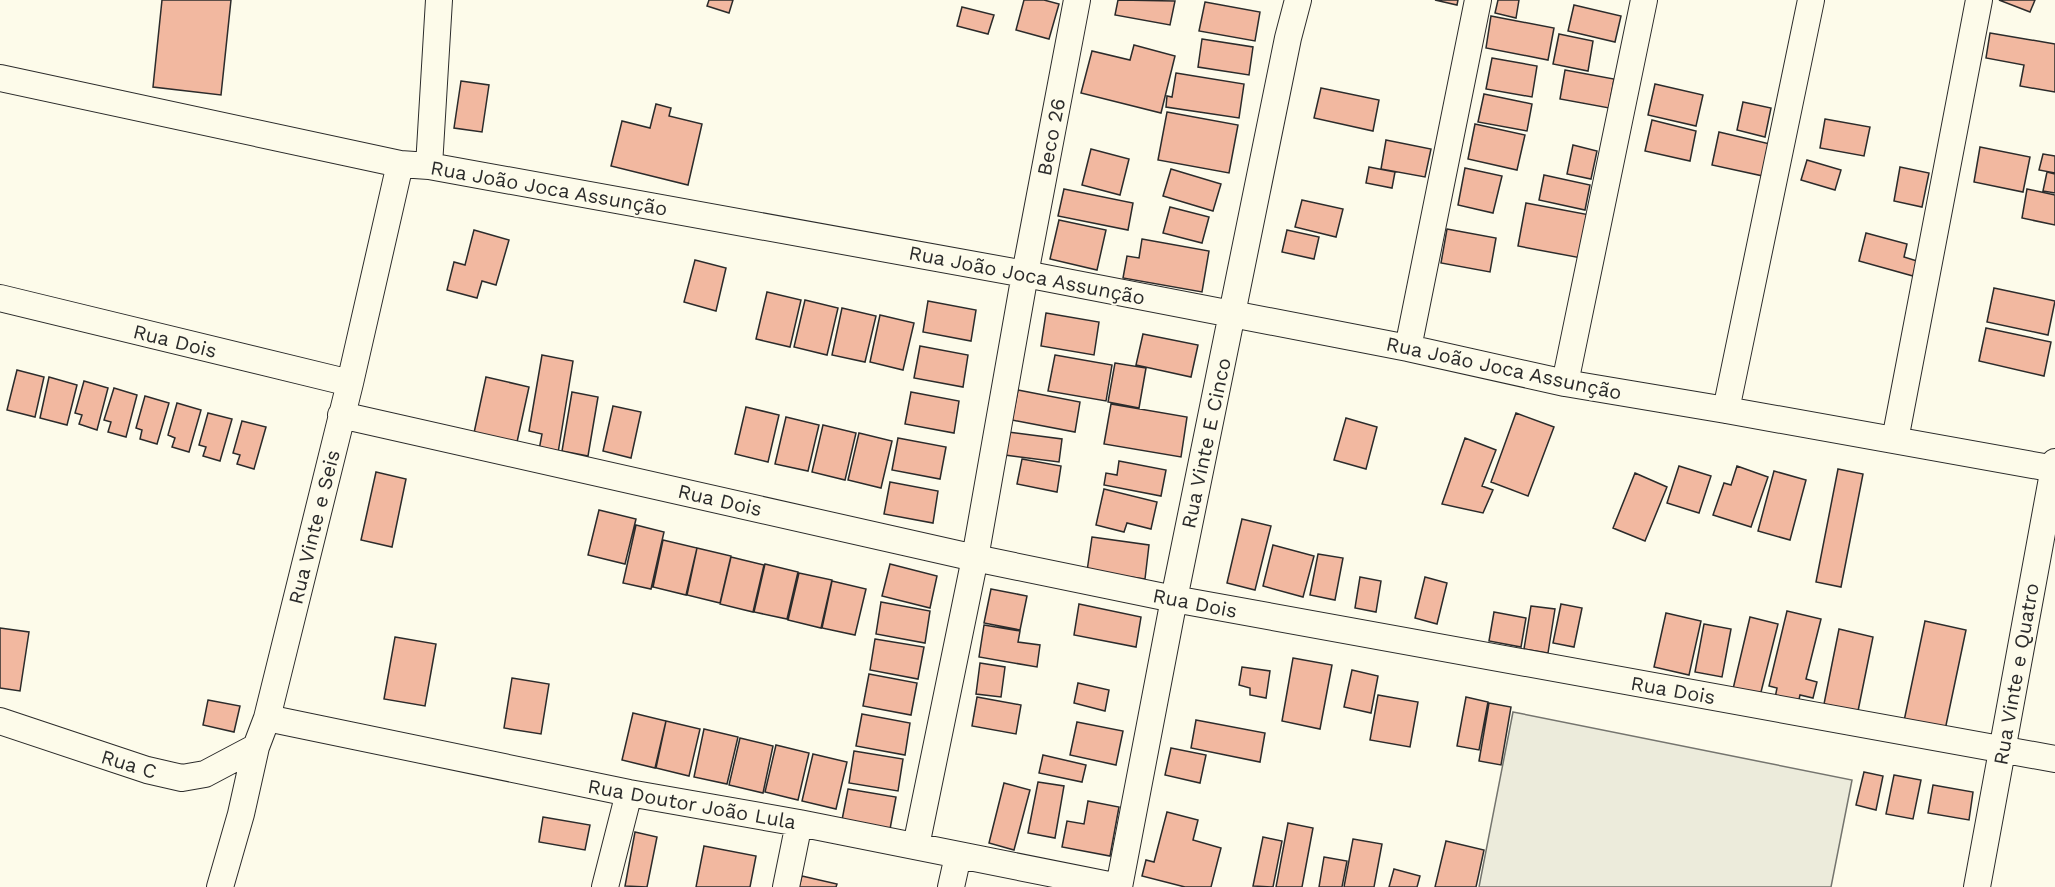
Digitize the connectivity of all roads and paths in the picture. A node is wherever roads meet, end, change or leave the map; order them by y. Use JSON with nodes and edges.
{"nodes":[{"id":1,"x":439,"y":0,"type":"edge"},
{"id":2,"x":1077,"y":0,"type":"edge"},
{"id":3,"x":1298,"y":0,"type":"edge"},
{"id":4,"x":1478,"y":0,"type":"edge"},
{"id":5,"x":1644,"y":0,"type":"edge"},
{"id":6,"x":1811,"y":0,"type":"edge"},
{"id":7,"x":1979,"y":0,"type":"edge"},
{"id":8,"x":0,"y":78,"type":"edge"},
{"id":9,"x":400,"y":164,"type":"junction"},
{"id":10,"x":429,"y":166,"type":"junction"},
{"id":11,"x":1025,"y":274,"type":"junction"},
{"id":12,"x":0,"y":298,"type":"edge"},
{"id":13,"x":1233,"y":314,"type":"junction"},
{"id":14,"x":1408,"y":348,"type":"junction"},
{"id":15,"x":350,"y":383,"type":"junction"},
{"id":16,"x":1565,"y":383,"type":"junction"},
{"id":17,"x":1726,"y":410,"type":"junction"},
{"id":18,"x":341,"y":415,"type":"junction"},
{"id":19,"x":1895,"y":440,"type":"junction"},
{"id":20,"x":2054,"y":467,"type":"edge"},
{"id":21,"x":975,"y":558,"type":"junction"},
{"id":22,"x":1174,"y":599,"type":"junction"},
{"id":23,"x":267,"y":718,"type":"junction"},
{"id":24,"x":0,"y":721,"type":"edge"},
{"id":25,"x":256,"y":747,"type":"junction"},
{"id":26,"x":2002,"y":750,"type":"junction"},
{"id":27,"x":2055,"y":759,"type":"edge"},
{"id":28,"x":629,"y":793,"type":"junction"},
{"id":29,"x":799,"y":823,"type":"junction"},
{"id":30,"x":916,"y":846,"type":"junction"},
{"id":31,"x":958,"y":856,"type":"junction"},
{"id":32,"x":220,"y":887,"type":"edge"},
{"id":33,"x":604,"y":887,"type":"edge"},
{"id":34,"x":786,"y":887,"type":"edge"},
{"id":35,"x":951,"y":887,"type":"edge"},
{"id":36,"x":1119,"y":887,"type":"edge"},
{"id":37,"x":1977,"y":887,"type":"edge"}],
"edges":[{"from":1,"to":10,"type":"street"},
{"from":2,"to":11,"type":"street","name":"Beco 26"},
{"from":3,"to":13,"type":"street","name":"Rua Vinte E Cinco"},
{"from":4,"to":14,"type":"street"},
{"from":5,"to":16,"type":"street"},
{"from":6,"to":17,"type":"street"},
{"from":7,"to":19,"type":"street"},
{"from":8,"to":9,"type":"street","name":"Rua João Joca Assunção"},
{"from":9,"to":10,"type":"street","name":"Rua João Joca Assunção"},
{"from":9,"to":15,"type":"street","name":"Rua Vinte e Seis"},
{"from":10,"to":11,"type":"street","name":"Rua João Joca Assunção"},
{"from":11,"to":13,"type":"street","name":"Rua João Joca Assunção"},
{"from":11,"to":21,"type":"street","name":"Beco 26"},
{"from":12,"to":15,"type":"street","name":"Rua Dois"},
{"from":13,"to":14,"type":"street","name":"Rua João Joca Assunção"},
{"from":13,"to":22,"type":"street","name":"Rua Vinte E Cinco"},
{"from":14,"to":16,"type":"street","name":"Rua João Joca Assunção"},
{"from":15,"to":18,"type":"street","name":"Rua Vinte e Seis"},
{"from":16,"to":17,"type":"street","name":"Rua João Joca Assunção"},
{"from":17,"to":19,"type":"street","name":"Rua João Joca Assunção"},
{"from":18,"to":21,"type":"street","name":"Rua Dois"},
{"from":18,"to":23,"type":"street","name":"Rua Vinte e Seis"},
{"from":19,"to":20,"type":"street","name":"Rua João Joca Assunção"},
{"from":20,"to":26,"type":"street","name":"Rua Vinte e Quatro"},
{"from":21,"to":22,"type":"street","name":"Rua Dois"},
{"from":21,"to":30,"type":"street","name":"Beco 26"},
{"from":22,"to":26,"type":"street","name":"Rua Dois"},
{"from":22,"to":36,"type":"street","name":"Rua Vinte E Cinco"},
{"from":23,"to":25,"type":"street","name":"Rua Vinte e Seis"},
{"from":23,"to":28,"type":"street","name":"Rua Doutor João Lula"},
{"from":24,"to":25,"type":"street","name":"Rua C"},
{"from":25,"to":32,"type":"street","name":"Rua Vinte e Seis"},
{"from":26,"to":27,"type":"street","name":"Rua Dois"},
{"from":26,"to":37,"type":"street","name":"Rua Vinte e Quatro"},
{"from":28,"to":29,"type":"street","name":"Rua Doutor João Lula"},
{"from":28,"to":33,"type":"street"},
{"from":29,"to":30,"type":"street","name":"Rua Doutor João Lula"},
{"from":29,"to":34,"type":"street"},
{"from":30,"to":31,"type":"street","name":"Rua Doutor João Lula"},
{"from":31,"to":35,"type":"street"},
{"from":31,"to":36,"type":"street","name":"Rua Doutor João Lula"}]}
